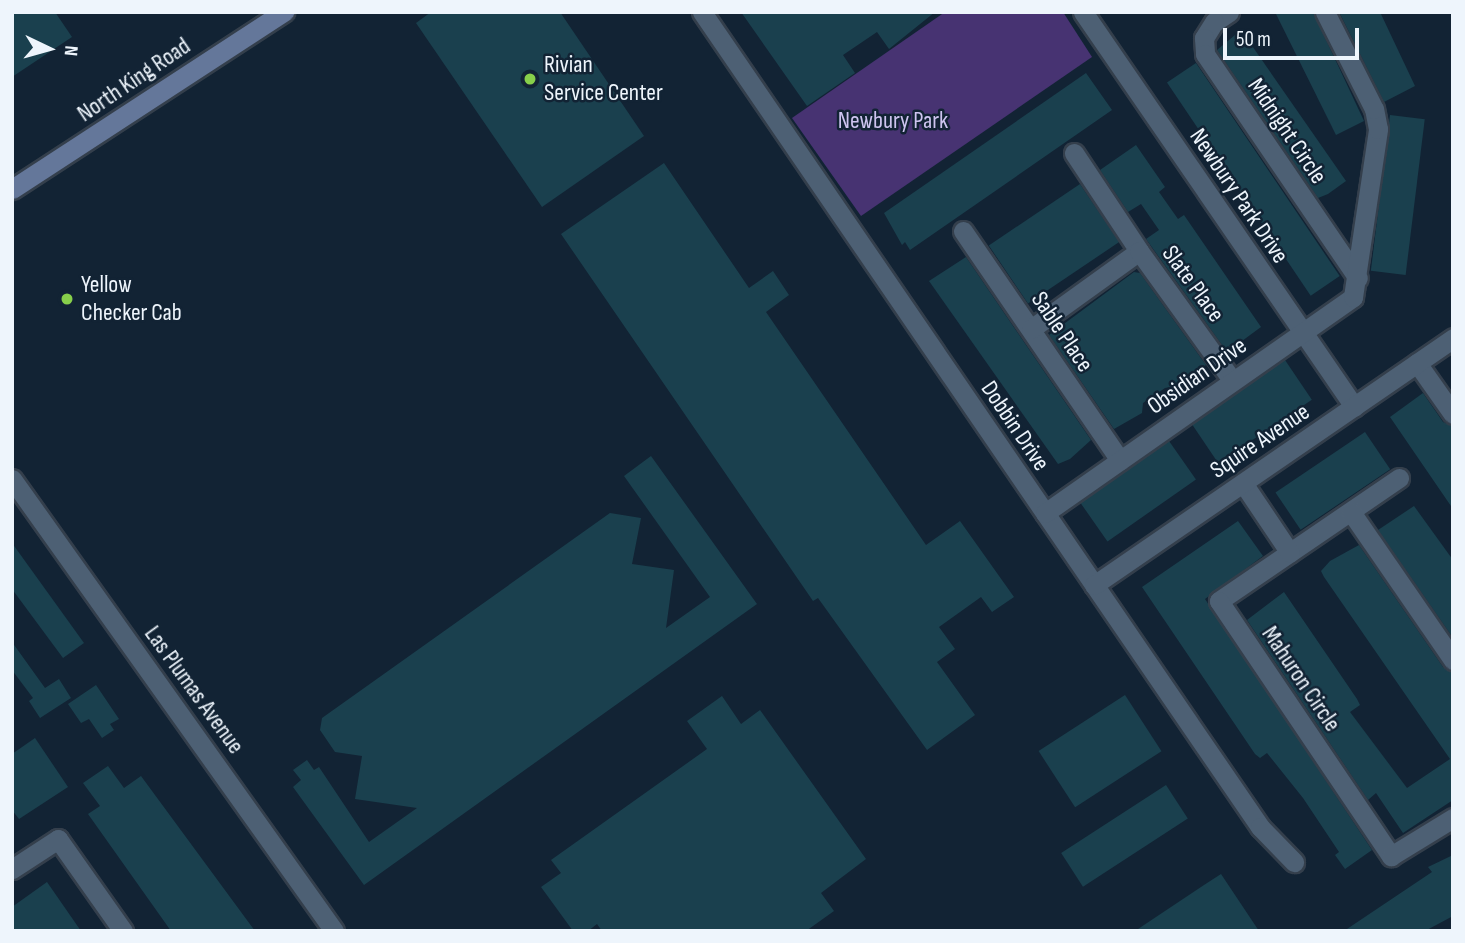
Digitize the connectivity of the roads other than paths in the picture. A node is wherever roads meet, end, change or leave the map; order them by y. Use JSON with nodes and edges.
{"nodes":[{"id":1,"x":284,"y":12,"type":"edge"},
{"id":2,"x":702,"y":12,"type":"edge"},
{"id":3,"x":1083,"y":12,"type":"edge"},
{"id":4,"x":1229,"y":12,"type":"edge"},
{"id":5,"x":1325,"y":12,"type":"edge"},
{"id":6,"x":1074,"y":153,"type":"dead end"},
{"id":7,"x":12,"y":189,"type":"edge"},
{"id":8,"x":963,"y":231,"type":"dead end"},
{"id":9,"x":1139,"y":251,"type":"junction"},
{"id":10,"x":1358,"y":278,"type":"junction"},
{"id":11,"x":1031,"y":329,"type":"junction"},
{"id":12,"x":1303,"y":333,"type":"junction"},
{"id":13,"x":1453,"y":338,"type":"edge"},
{"id":14,"x":1417,"y":363,"type":"junction"},
{"id":15,"x":1232,"y":380,"type":"junction"},
{"id":16,"x":1354,"y":407,"type":"junction"},
{"id":17,"x":1453,"y":414,"type":"edge"},
{"id":18,"x":1120,"y":460,"type":"junction"},
{"id":19,"x":1399,"y":478,"type":"dead end"},
{"id":20,"x":12,"y":479,"type":"edge"},
{"id":21,"x":1243,"y":483,"type":"junction"},
{"id":22,"x":1350,"y":512,"type":"junction"},
{"id":23,"x":1045,"y":513,"type":"junction"},
{"id":24,"x":1290,"y":553,"type":"junction"},
{"id":25,"x":1094,"y":585,"type":"junction"},
{"id":26,"x":1453,"y":660,"type":"edge"},
{"id":27,"x":1453,"y":818,"type":"edge"},
{"id":28,"x":1294,"y":862,"type":"dead end"},
{"id":29,"x":12,"y":869,"type":"edge"},
{"id":30,"x":123,"y":931,"type":"edge"},
{"id":31,"x":334,"y":931,"type":"edge"}],
"edges":[{"from":1,"to":7,"type":"main road","name":"North King Road"},
{"from":2,"to":23,"type":"street","name":"Dobbin Drive"},
{"from":3,"to":12,"type":"street","name":"Newbury Park Drive"},
{"from":4,"to":10,"type":"street","name":"Midnight Circle"},
{"from":5,"to":10,"type":"street"},
{"from":6,"to":9,"type":"street","name":"Slate Place"},
{"from":8,"to":11,"type":"street","name":"Sable Place"},
{"from":9,"to":11,"type":"street","name":"Slate Place"},
{"from":9,"to":15,"type":"street","name":"Slate Place"},
{"from":10,"to":12,"type":"street"},
{"from":11,"to":18,"type":"street","name":"Sable Place"},
{"from":12,"to":15,"type":"street","name":"Obsidian Drive"},
{"from":12,"to":16,"type":"street","name":"Newbury Park Drive"},
{"from":13,"to":14,"type":"street","name":"Squire Avenue"},
{"from":14,"to":16,"type":"street","name":"Squire Avenue"},
{"from":14,"to":17,"type":"street"},
{"from":15,"to":18,"type":"street","name":"Obsidian Drive"},
{"from":16,"to":21,"type":"street","name":"Squire Avenue"},
{"from":18,"to":23,"type":"street","name":"Obsidian Drive"},
{"from":19,"to":22,"type":"street","name":"Mahuron Circle"},
{"from":20,"to":31,"type":"street","name":"Las Plumas Avenue"},
{"from":21,"to":24,"type":"street"},
{"from":21,"to":25,"type":"street","name":"Squire Avenue"},
{"from":22,"to":24,"type":"street","name":"Mahuron Circle"},
{"from":22,"to":26,"type":"street"},
{"from":23,"to":25,"type":"street","name":"Dobbin Drive"},
{"from":24,"to":27,"type":"street","name":"Mahuron Circle"},
{"from":25,"to":28,"type":"street","name":"Dobbin Drive"},
{"from":29,"to":30,"type":"street"}]}
